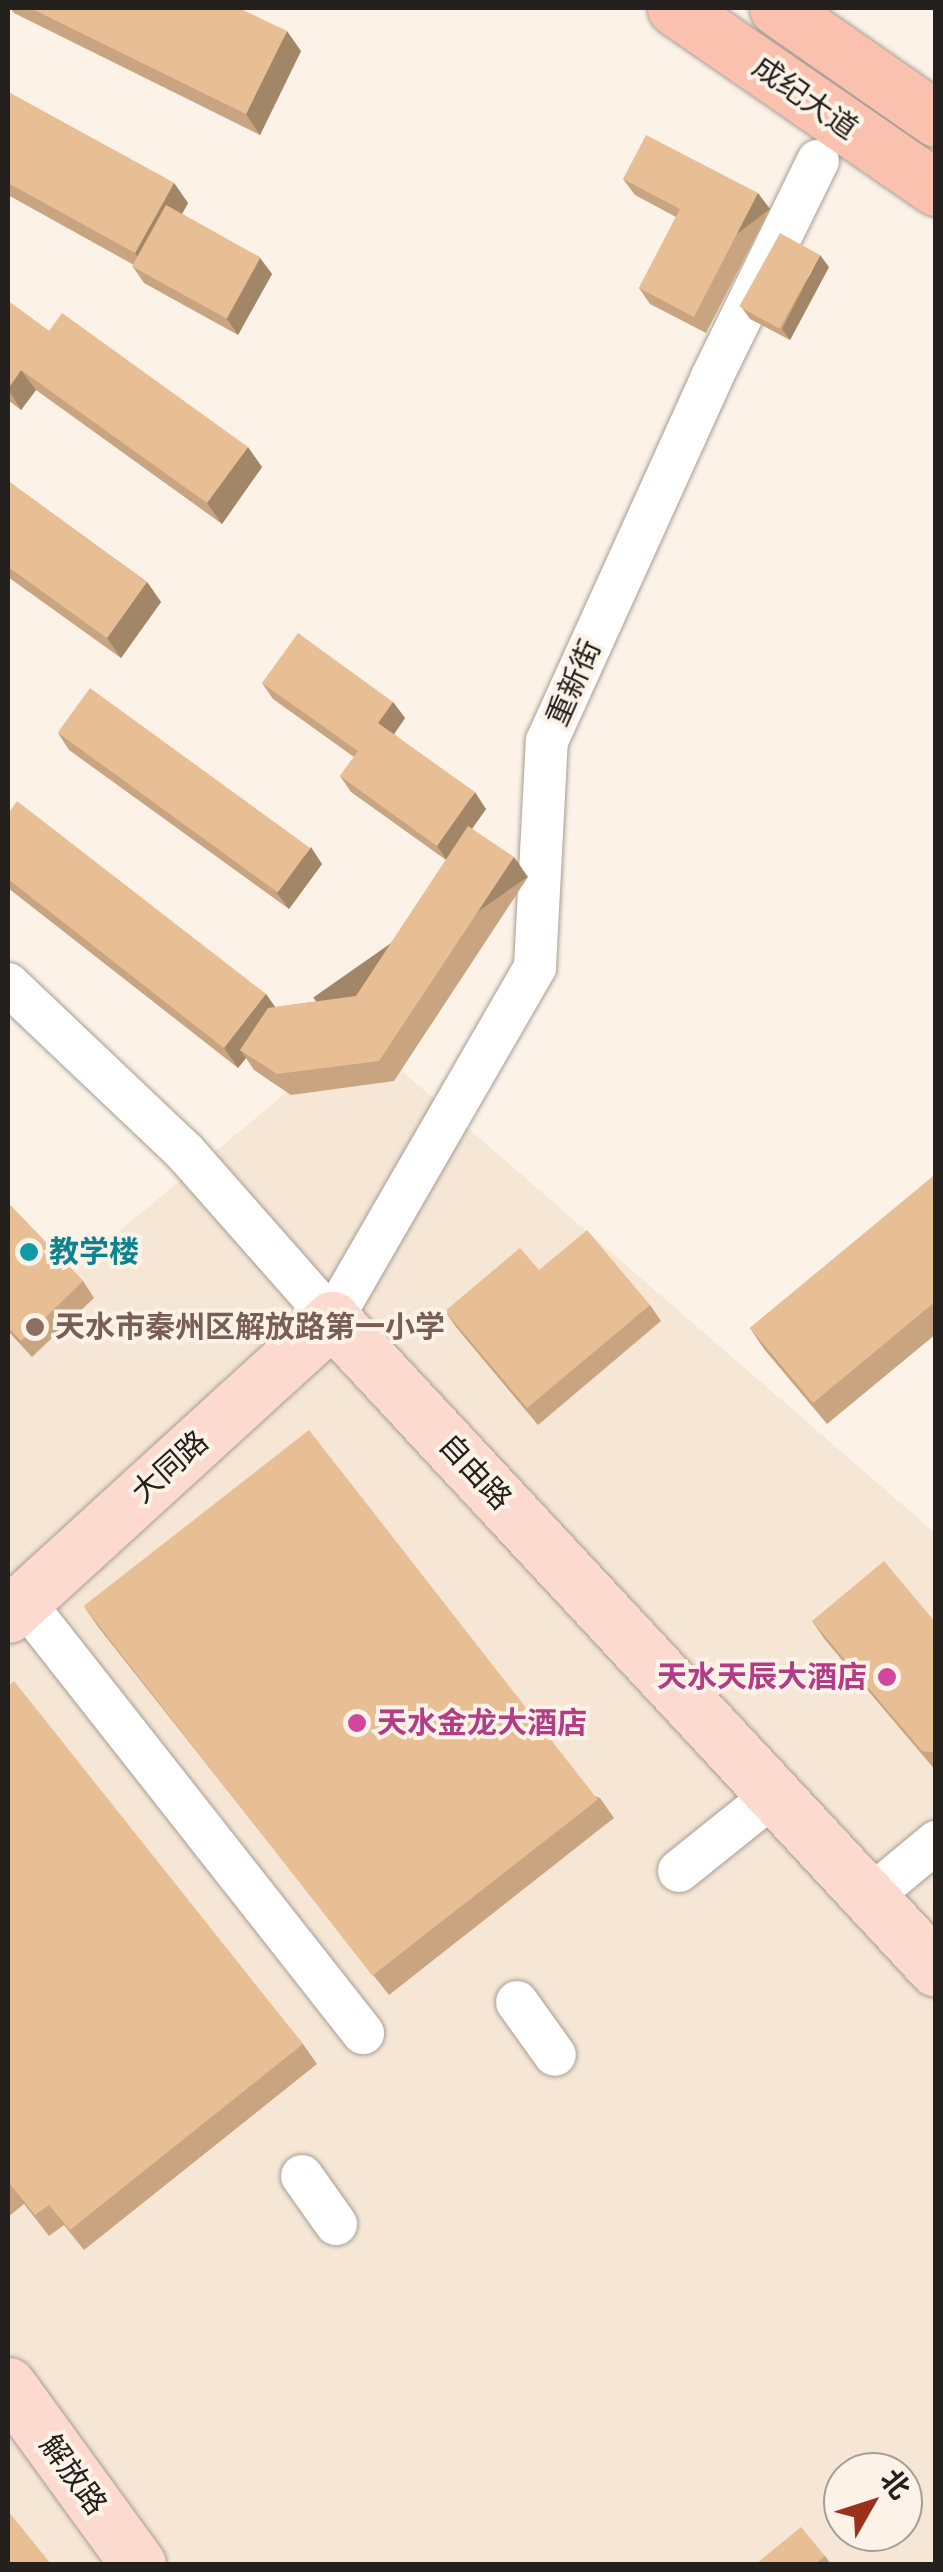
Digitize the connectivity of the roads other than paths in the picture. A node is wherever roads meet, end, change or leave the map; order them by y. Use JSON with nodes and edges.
{"nodes":[{"id":1,"x":675,"y":8,"type":"edge"},
{"id":2,"x":777,"y":8,"type":"edge"},
{"id":3,"x":936,"y":120,"type":"edge"},
{"id":4,"x":818,"y":161,"type":"dead end"},
{"id":5,"x":936,"y":188,"type":"edge"},
{"id":6,"x":8,"y":984,"type":"edge"},
{"id":7,"x":332,"y":1319,"type":"junction"},
{"id":8,"x":15,"y":1608,"type":"edge"},
{"id":9,"x":775,"y":1794,"type":"junction"},
{"id":10,"x":936,"y":1842,"type":"edge"},
{"id":11,"x":679,"y":1871,"type":"dead end"},
{"id":12,"x":870,"y":1896,"type":"junction"},
{"id":13,"x":936,"y":1969,"type":"edge"},
{"id":14,"x":517,"y":2002,"type":"dead end"},
{"id":15,"x":363,"y":2033,"type":"dead end"},
{"id":16,"x":556,"y":2055,"type":"dead end"},
{"id":17,"x":302,"y":2176,"type":"dead end"},
{"id":18,"x":336,"y":2224,"type":"dead end"},
{"id":19,"x":8,"y":2386,"type":"edge"},
{"id":20,"x":138,"y":2564,"type":"edge"}],
"edges":[{"from":1,"to":5,"type":"highway","name":"成纪大道"},
{"from":2,"to":3,"type":"highway","name":"成纪大道"},
{"from":4,"to":7,"type":"street","name":"重新街"},
{"from":6,"to":7,"type":"street","name":"自由路"},
{"from":7,"to":8,"type":"main road","name":"大同路"},
{"from":7,"to":9,"type":"main road","name":"自由路"},
{"from":8,"to":15,"type":"street"},
{"from":9,"to":11,"type":"street"},
{"from":9,"to":12,"type":"main road","name":"自由路"},
{"from":10,"to":12,"type":"street"},
{"from":12,"to":13,"type":"main road","name":"自由路"},
{"from":14,"to":16,"type":"street"},
{"from":17,"to":18,"type":"street"},
{"from":19,"to":20,"type":"main road","name":"解放路"}]}
